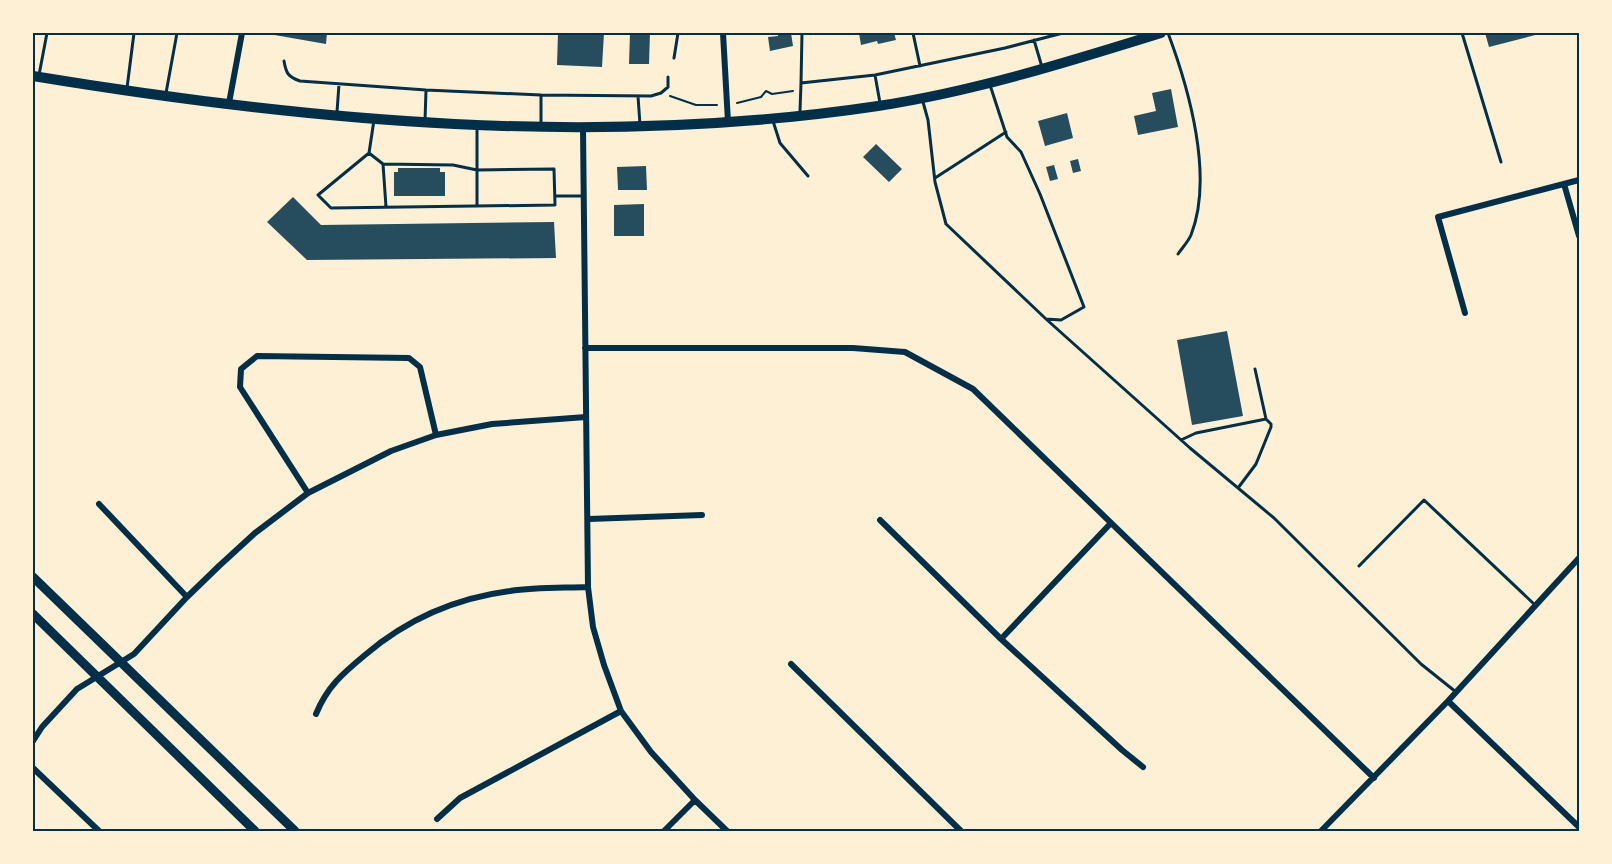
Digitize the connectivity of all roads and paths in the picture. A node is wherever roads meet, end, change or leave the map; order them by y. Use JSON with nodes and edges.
{"nodes":[{"id":1,"x":47,"y":33,"type":"edge"},
{"id":2,"x":135,"y":33,"type":"edge"},
{"id":3,"x":175,"y":33,"type":"edge"},
{"id":4,"x":242,"y":33,"type":"edge"},
{"id":5,"x":678,"y":33,"type":"edge"},
{"id":6,"x":723,"y":33,"type":"edge"},
{"id":7,"x":802,"y":33,"type":"edge"},
{"id":8,"x":913,"y":33,"type":"edge"},
{"id":9,"x":1063,"y":33,"type":"edge"},
{"id":10,"x":1161,"y":33,"type":"edge"},
{"id":11,"x":1168,"y":33,"type":"edge"},
{"id":12,"x":1462,"y":33,"type":"edge"},
{"id":13,"x":1034,"y":40,"type":"junction"},
{"id":14,"x":674,"y":58,"type":"dead end"},
{"id":15,"x":284,"y":61,"type":"dead end"},
{"id":16,"x":920,"y":66,"type":"junction"},
{"id":17,"x":1042,"y":70,"type":"junction"},
{"id":18,"x":875,"y":75,"type":"junction"},
{"id":19,"x":36,"y":76,"type":"edge"},
{"id":20,"x":668,"y":77,"type":"dead end"},
{"id":21,"x":801,"y":83,"type":"junction"},
{"id":22,"x":990,"y":83,"type":"junction"},
{"id":23,"x":339,"y":84,"type":"junction"},
{"id":24,"x":126,"y":89,"type":"junction"},
{"id":25,"x":426,"y":90,"type":"junction"},
{"id":26,"x":165,"y":95,"type":"junction"},
{"id":27,"x":541,"y":95,"type":"junction"},
{"id":28,"x":638,"y":96,"type":"junction"},
{"id":29,"x":922,"y":98,"type":"junction"},
{"id":30,"x":229,"y":103,"type":"junction"},
{"id":31,"x":880,"y":106,"type":"junction"},
{"id":32,"x":336,"y":115,"type":"junction"},
{"id":33,"x":800,"y":116,"type":"junction"},
{"id":34,"x":374,"y":118,"type":"junction"},
{"id":35,"x":773,"y":119,"type":"junction"},
{"id":36,"x":425,"y":122,"type":"junction"},
{"id":37,"x":728,"y":123,"type":"junction"},
{"id":38,"x":477,"y":126,"type":"junction"},
{"id":39,"x":541,"y":128,"type":"junction"},
{"id":40,"x":640,"y":128,"type":"junction"},
{"id":41,"x":584,"y":129,"type":"junction"},
{"id":42,"x":1006,"y":132,"type":"junction"},
{"id":43,"x":369,"y":153,"type":"junction"},
{"id":44,"x":1501,"y":162,"type":"dead end"},
{"id":45,"x":384,"y":164,"type":"junction"},
{"id":46,"x":477,"y":170,"type":"junction"},
{"id":47,"x":808,"y":176,"type":"dead end"},
{"id":48,"x":935,"y":178,"type":"junction"},
{"id":49,"x":1579,"y":180,"type":"edge"},
{"id":50,"x":1564,"y":184,"type":"junction"},
{"id":51,"x":555,"y":196,"type":"junction"},
{"id":52,"x":584,"y":196,"type":"junction"},
{"id":53,"x":477,"y":205,"type":"junction"},
{"id":54,"x":386,"y":207,"type":"junction"},
{"id":55,"x":1579,"y":236,"type":"edge"},
{"id":56,"x":1178,"y":254,"type":"dead end"},
{"id":57,"x":1465,"y":313,"type":"dead end"},
{"id":58,"x":1046,"y":318,"type":"junction"},
{"id":59,"x":585,"y":348,"type":"junction"},
{"id":60,"x":1255,"y":369,"type":"dead end"},
{"id":61,"x":586,"y":417,"type":"junction"},
{"id":62,"x":1266,"y":419,"type":"junction"},
{"id":63,"x":436,"y":435,"type":"junction"},
{"id":64,"x":1182,"y":441,"type":"junction"},
{"id":65,"x":1238,"y":488,"type":"junction"},
{"id":66,"x":308,"y":493,"type":"junction"},
{"id":67,"x":99,"y":504,"type":"dead end"},
{"id":68,"x":702,"y":515,"type":"dead end"},
{"id":69,"x":589,"y":519,"type":"junction"},
{"id":70,"x":880,"y":519,"type":"dead end"},
{"id":71,"x":1111,"y":523,"type":"junction"},
{"id":72,"x":1579,"y":558,"type":"edge"},
{"id":73,"x":1359,"y":566,"type":"dead end"},
{"id":74,"x":33,"y":577,"type":"edge"},
{"id":75,"x":588,"y":587,"type":"junction"},
{"id":76,"x":187,"y":597,"type":"junction"},
{"id":77,"x":1536,"y":605,"type":"junction"},
{"id":78,"x":33,"y":614,"type":"edge"},
{"id":79,"x":1000,"y":639,"type":"junction"},
{"id":80,"x":120,"y":662,"type":"junction"},
{"id":81,"x":791,"y":663,"type":"dead end"},
{"id":82,"x":96,"y":677,"type":"junction"},
{"id":83,"x":1456,"y":692,"type":"junction"},
{"id":84,"x":1448,"y":701,"type":"junction"},
{"id":85,"x":621,"y":711,"type":"junction"},
{"id":86,"x":316,"y":714,"type":"dead end"},
{"id":87,"x":33,"y":741,"type":"edge"},
{"id":88,"x":1143,"y":767,"type":"dead end"},
{"id":89,"x":33,"y":768,"type":"edge"},
{"id":90,"x":1374,"y":778,"type":"junction"},
{"id":91,"x":695,"y":800,"type":"junction"},
{"id":92,"x":437,"y":819,"type":"dead end"},
{"id":93,"x":1579,"y":826,"type":"edge"},
{"id":94,"x":99,"y":831,"type":"edge"},
{"id":95,"x":255,"y":831,"type":"edge"},
{"id":96,"x":295,"y":831,"type":"edge"},
{"id":97,"x":664,"y":831,"type":"edge"},
{"id":98,"x":727,"y":831,"type":"edge"},
{"id":99,"x":962,"y":831,"type":"edge"},
{"id":100,"x":1321,"y":831,"type":"edge"}],
"edges":[{"from":1,"to":19,"type":"lane"},
{"from":2,"to":24,"type":"lane"},
{"from":3,"to":26,"type":"lane"},
{"from":4,"to":30,"type":"street"},
{"from":5,"to":14,"type":"lane"},
{"from":6,"to":37,"type":"street"},
{"from":7,"to":21,"type":"lane"},
{"from":8,"to":16,"type":"lane"},
{"from":9,"to":13,"type":"lane"},
{"from":10,"to":17,"type":"highway"},
{"from":11,"to":56,"type":"lane"},
{"from":12,"to":44,"type":"lane"},
{"from":13,"to":16,"type":"lane"},
{"from":13,"to":17,"type":"lane"},
{"from":15,"to":23,"type":"lane"},
{"from":16,"to":18,"type":"lane"},
{"from":17,"to":22,"type":"highway"},
{"from":18,"to":21,"type":"lane"},
{"from":18,"to":31,"type":"lane"},
{"from":19,"to":24,"type":"highway"},
{"from":20,"to":28,"type":"lane"},
{"from":21,"to":33,"type":"lane"},
{"from":22,"to":29,"type":"highway"},
{"from":22,"to":42,"type":"lane"},
{"from":23,"to":25,"type":"lane"},
{"from":23,"to":32,"type":"lane"},
{"from":24,"to":26,"type":"highway"},
{"from":25,"to":27,"type":"lane"},
{"from":25,"to":36,"type":"lane"},
{"from":26,"to":30,"type":"highway"},
{"from":27,"to":28,"type":"lane"},
{"from":27,"to":39,"type":"lane"},
{"from":28,"to":40,"type":"lane"},
{"from":29,"to":31,"type":"highway"},
{"from":29,"to":48,"type":"lane"},
{"from":30,"to":32,"type":"highway"},
{"from":31,"to":33,"type":"highway"},
{"from":32,"to":34,"type":"highway"},
{"from":33,"to":35,"type":"highway"},
{"from":34,"to":36,"type":"highway"},
{"from":34,"to":43,"type":"lane"},
{"from":35,"to":37,"type":"highway"},
{"from":35,"to":47,"type":"lane"},
{"from":36,"to":38,"type":"highway"},
{"from":37,"to":40,"type":"highway"},
{"from":38,"to":39,"type":"highway"},
{"from":38,"to":46,"type":"lane"},
{"from":39,"to":41,"type":"highway"},
{"from":40,"to":41,"type":"highway"},
{"from":41,"to":52,"type":"street"},
{"from":42,"to":48,"type":"lane"},
{"from":42,"to":58,"type":"lane"},
{"from":43,"to":45,"type":"lane"},
{"from":43,"to":54,"type":"lane"},
{"from":45,"to":46,"type":"lane"},
{"from":45,"to":54,"type":"lane"},
{"from":46,"to":51,"type":"lane"},
{"from":46,"to":53,"type":"lane"},
{"from":48,"to":58,"type":"lane"},
{"from":49,"to":50,"type":"street"},
{"from":50,"to":55,"type":"street"},
{"from":50,"to":57,"type":"street"},
{"from":51,"to":52,"type":"lane"},
{"from":51,"to":53,"type":"lane"},
{"from":52,"to":59,"type":"street"},
{"from":53,"to":54,"type":"lane"},
{"from":58,"to":64,"type":"lane"},
{"from":59,"to":61,"type":"street"},
{"from":59,"to":71,"type":"street"},
{"from":60,"to":62,"type":"lane"},
{"from":61,"to":63,"type":"street"},
{"from":61,"to":69,"type":"street"},
{"from":62,"to":64,"type":"lane"},
{"from":62,"to":65,"type":"lane"},
{"from":63,"to":66,"type":"street"},
{"from":63,"to":66,"type":"street"},
{"from":64,"to":65,"type":"lane"},
{"from":65,"to":83,"type":"lane"},
{"from":66,"to":76,"type":"street"},
{"from":67,"to":76,"type":"street"},
{"from":68,"to":69,"type":"street"},
{"from":69,"to":75,"type":"street"},
{"from":70,"to":79,"type":"street"},
{"from":71,"to":79,"type":"street"},
{"from":71,"to":90,"type":"street"},
{"from":72,"to":77,"type":"street"},
{"from":73,"to":77,"type":"lane"},
{"from":74,"to":80,"type":"main road"},
{"from":75,"to":85,"type":"street"},
{"from":75,"to":86,"type":"street"},
{"from":76,"to":80,"type":"street"},
{"from":77,"to":83,"type":"street"},
{"from":78,"to":82,"type":"main road"},
{"from":79,"to":88,"type":"street"},
{"from":80,"to":82,"type":"street"},
{"from":80,"to":96,"type":"main road"},
{"from":81,"to":99,"type":"street"},
{"from":82,"to":87,"type":"street"},
{"from":82,"to":95,"type":"main road"},
{"from":83,"to":84,"type":"street"},
{"from":84,"to":90,"type":"street"},
{"from":84,"to":93,"type":"street"},
{"from":85,"to":91,"type":"street"},
{"from":85,"to":92,"type":"street"},
{"from":89,"to":94,"type":"street"},
{"from":90,"to":100,"type":"street"},
{"from":91,"to":97,"type":"street"},
{"from":91,"to":98,"type":"street"}]}
